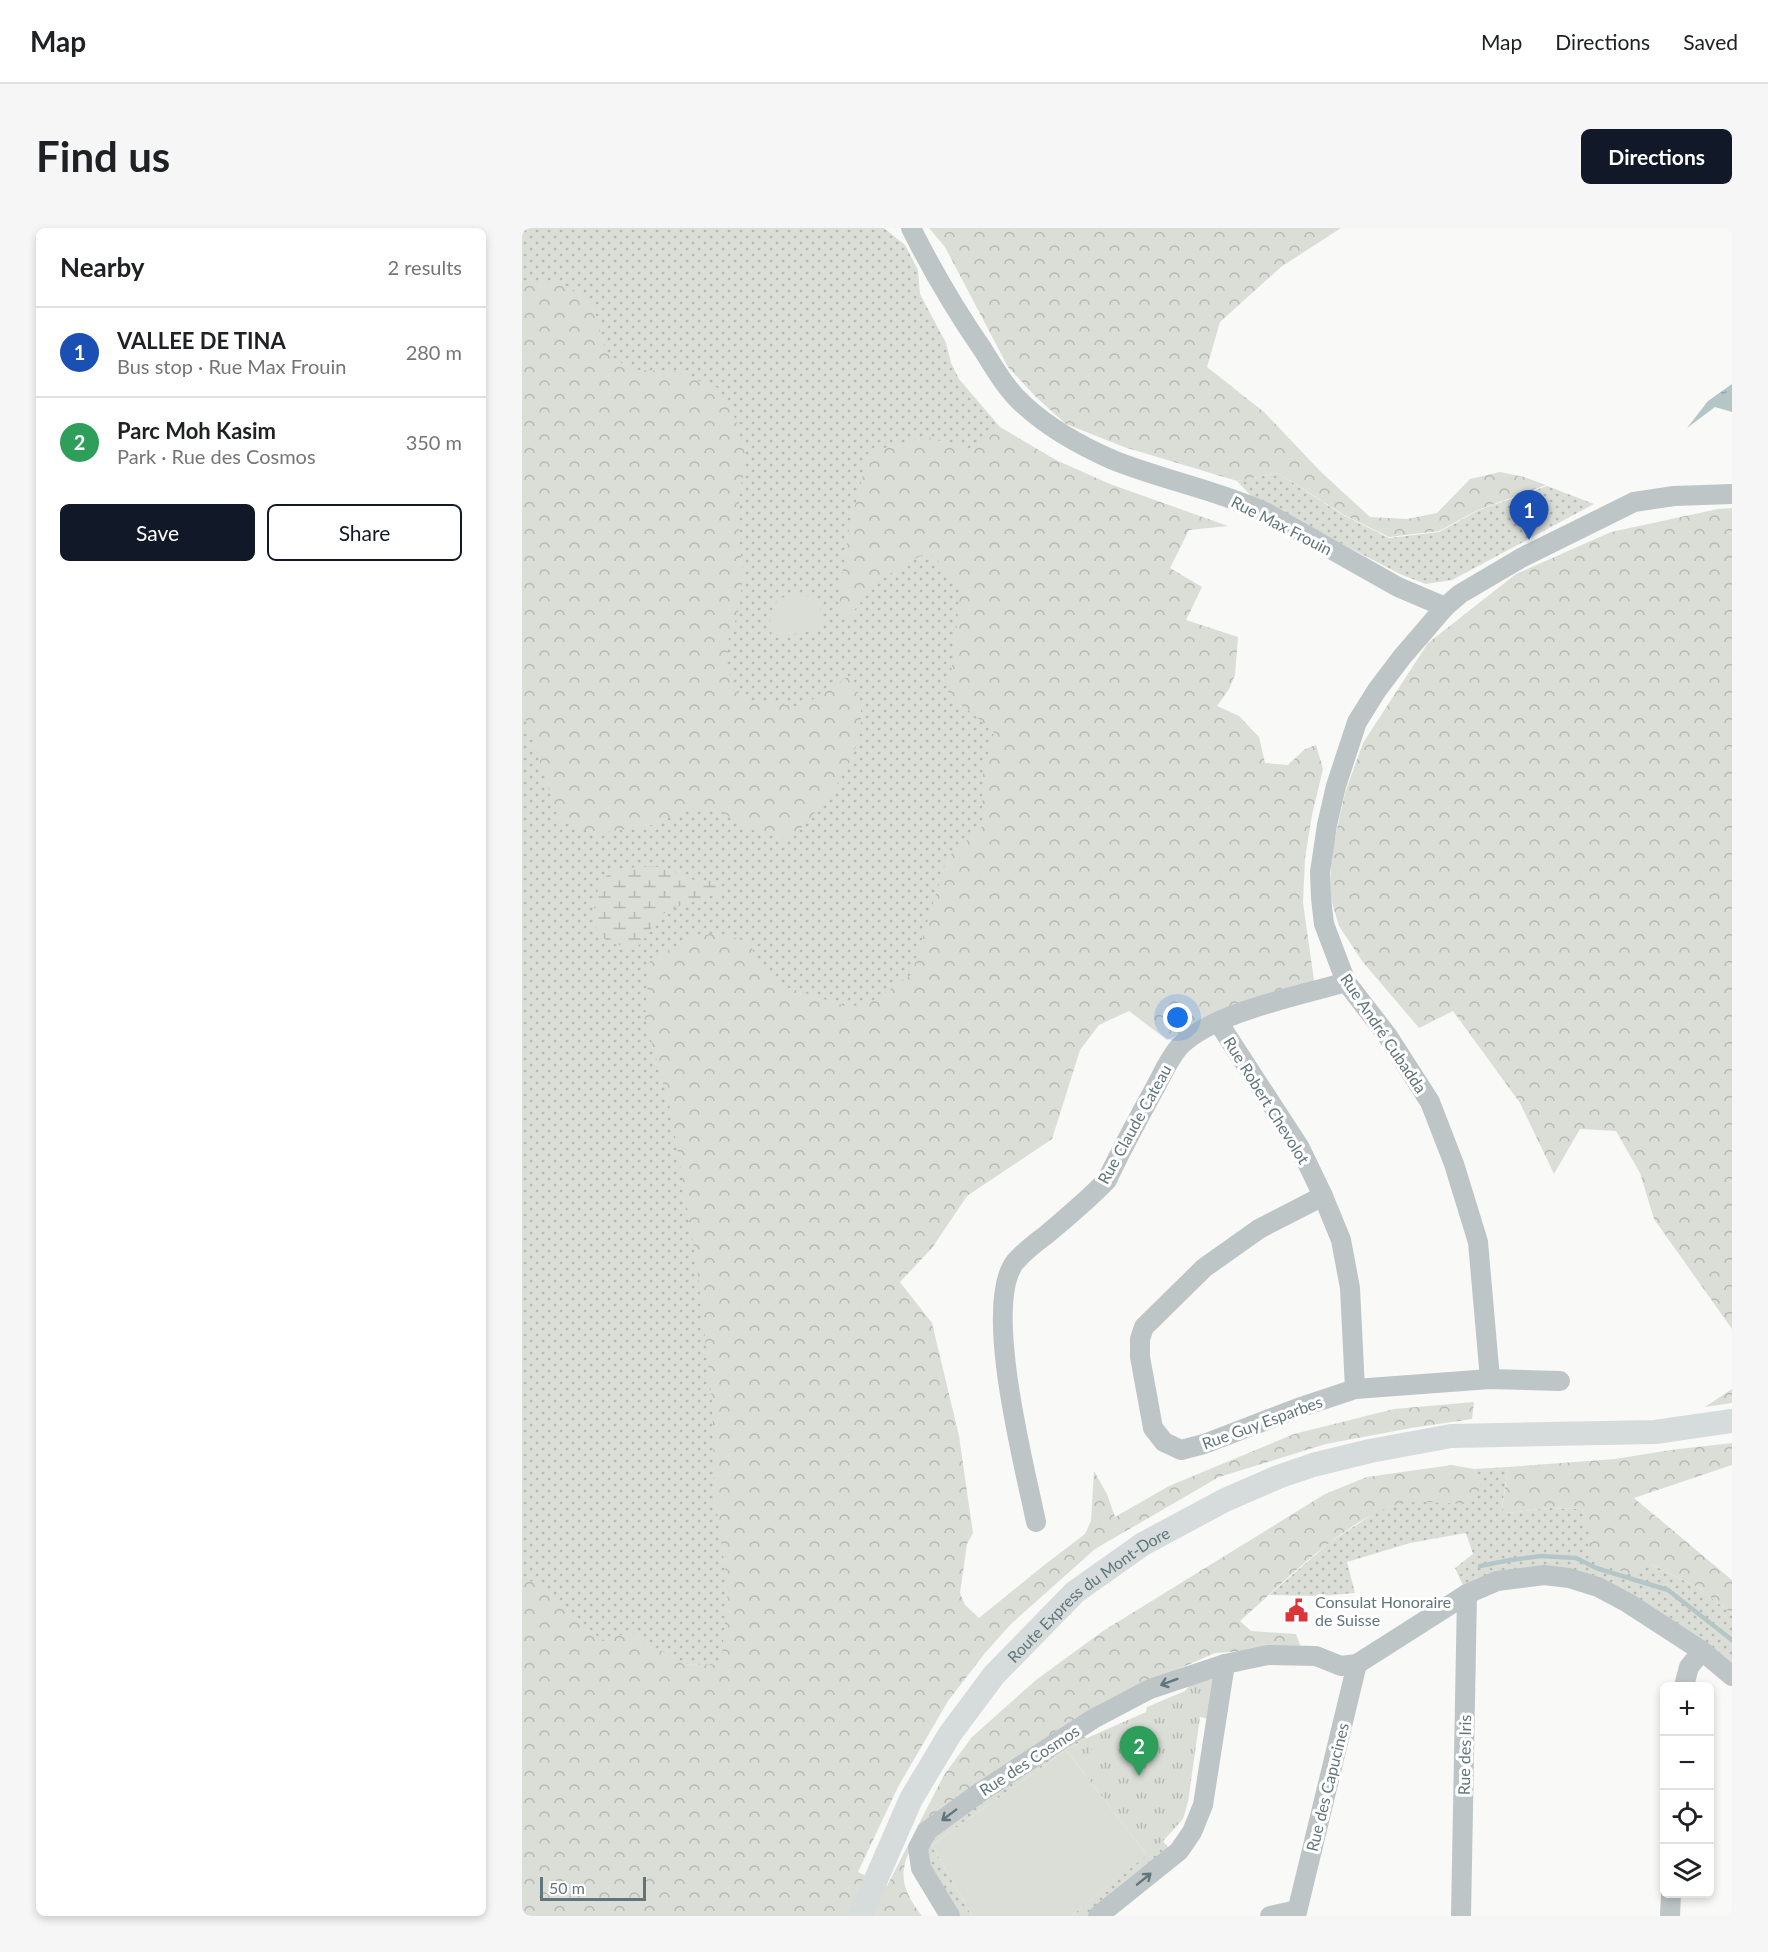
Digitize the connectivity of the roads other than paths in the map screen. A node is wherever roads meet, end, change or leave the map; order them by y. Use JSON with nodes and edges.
{"nodes":[{"id":1,"x":911,"y":228,"type":"edge"},
{"id":2,"x":1732,"y":494,"type":"edge"},
{"id":3,"x":1445,"y":607,"type":"junction"},
{"id":4,"x":1346,"y":982,"type":"junction"},
{"id":5,"x":1218,"y":1022,"type":"junction"},
{"id":6,"x":1323,"y":1196,"type":"junction"},
{"id":7,"x":1490,"y":1378,"type":"junction"},
{"id":8,"x":1560,"y":1381,"type":"dead end"},
{"id":9,"x":1355,"y":1389,"type":"junction"},
{"id":10,"x":1732,"y":1421,"type":"edge"},
{"id":11,"x":1036,"y":1522,"type":"dead end"},
{"id":12,"x":1467,"y":1593,"type":"junction"},
{"id":13,"x":1702,"y":1651,"type":"junction"},
{"id":14,"x":1225,"y":1664,"type":"junction"},
{"id":15,"x":1357,"y":1665,"type":"junction"},
{"id":16,"x":1732,"y":1676,"type":"edge"},
{"id":17,"x":1685,"y":1682,"type":"edge"},
{"id":18,"x":1671,"y":1898,"type":"edge"},
{"id":19,"x":1296,"y":1913,"type":"edge"},
{"id":20,"x":860,"y":1916,"type":"edge"},
{"id":21,"x":950,"y":1916,"type":"edge"},
{"id":22,"x":1098,"y":1916,"type":"edge"},
{"id":23,"x":1270,"y":1916,"type":"edge"},
{"id":24,"x":1461,"y":1916,"type":"edge"},
{"id":25,"x":1670,"y":1916,"type":"edge"}],
"edges":[{"from":1,"to":3,"type":"street","name":"Rue Max Frouin"},
{"from":2,"to":3,"type":"street"},
{"from":3,"to":4,"type":"street","name":"Rue André Cubadda"},
{"from":4,"to":5,"type":"street","name":"Rue Claude Cateau"},
{"from":4,"to":7,"type":"street","name":"Rue André Cubadda"},
{"from":5,"to":6,"type":"street","name":"Rue Robert Chevolot"},
{"from":5,"to":11,"type":"street","name":"Rue Claude Cateau"},
{"from":6,"to":9,"type":"street","name":"Rue Robert Chevolot"},
{"from":6,"to":9,"type":"street","name":"Rue Guy Esparbes"},
{"from":7,"to":8,"type":"street","name":"Rue Guy Esparbes"},
{"from":7,"to":9,"type":"street","name":"Rue Guy Esparbes"},
{"from":10,"to":20,"type":"main road","name":"Route Express du Mont-Dore"},
{"from":12,"to":13,"type":"street"},
{"from":12,"to":15,"type":"street"},
{"from":12,"to":24,"type":"street","name":"Rue des Iris"},
{"from":13,"to":16,"type":"street"},
{"from":13,"to":17,"type":"street"},
{"from":14,"to":15,"type":"street","name":"Rue des Cosmos"},
{"from":14,"to":21,"type":"street","name":"Rue des Cosmos","one_way":true},
{"from":22,"to":14,"type":"street","one_way":true},
{"from":15,"to":19,"type":"street","name":"Rue des Capucines"},
{"from":18,"to":25,"type":"street"},
{"from":19,"to":23,"type":"street","name":"Rue des Capucines"}]}
